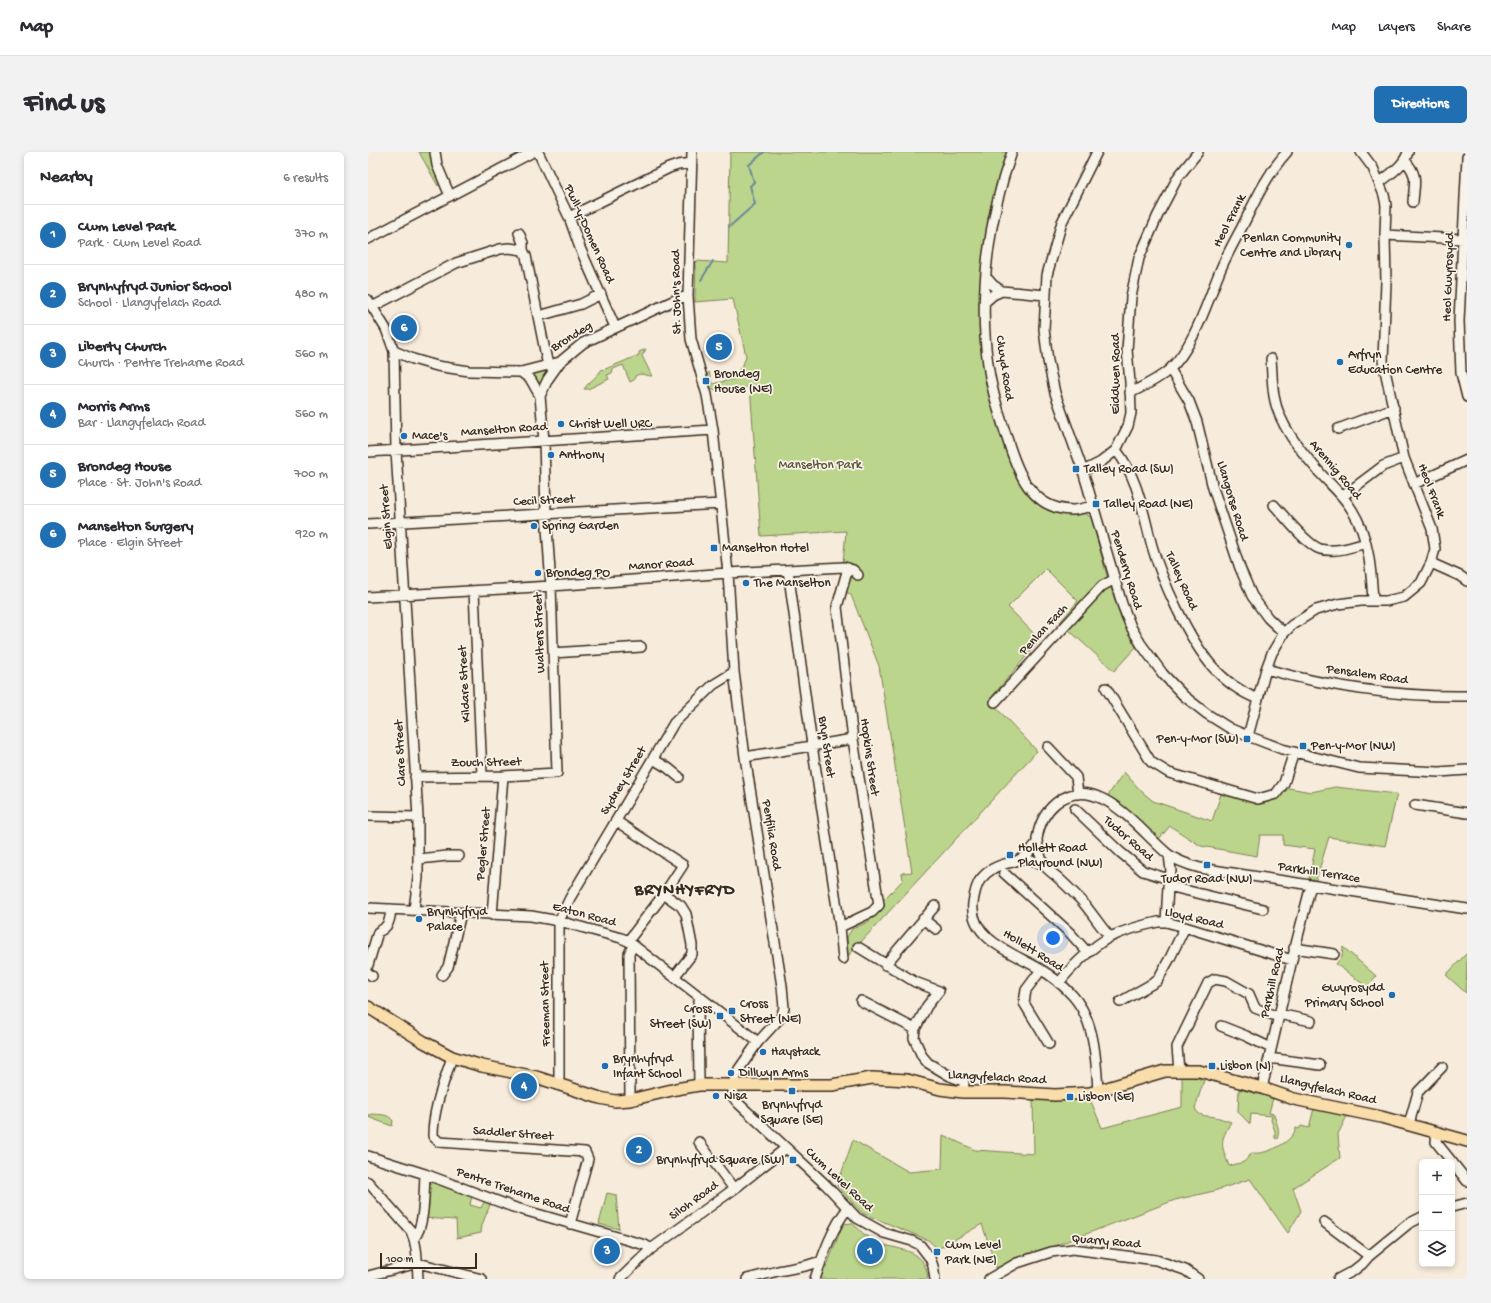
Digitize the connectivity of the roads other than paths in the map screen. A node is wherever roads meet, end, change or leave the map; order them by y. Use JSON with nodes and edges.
{"nodes":[{"id":1,"x":435,"y":152,"type":"edge"},
{"id":2,"x":533,"y":152,"type":"edge"},
{"id":3,"x":538,"y":152,"type":"edge"},
{"id":4,"x":692,"y":152,"type":"edge"},
{"id":5,"x":1012,"y":152,"type":"edge"},
{"id":6,"x":1097,"y":152,"type":"edge"},
{"id":7,"x":1198,"y":152,"type":"edge"},
{"id":8,"x":1287,"y":152,"type":"edge"},
{"id":9,"x":1361,"y":152,"type":"edge"},
{"id":10,"x":1406,"y":156,"type":"edge"},
{"id":11,"x":1467,"y":157,"type":"edge"},
{"id":12,"x":691,"y":163,"type":"junction"},
{"id":13,"x":1379,"y":183,"type":"junction"},
{"id":14,"x":450,"y":196,"type":"junction"},
{"id":15,"x":1413,"y":202,"type":"dead end"},
{"id":16,"x":569,"y":217,"type":"junction"},
{"id":17,"x":519,"y":233,"type":"dead end"},
{"id":18,"x":1385,"y":235,"type":"junction"},
{"id":19,"x":368,"y":239,"type":"edge"},
{"id":20,"x":1463,"y":239,"type":"junction"},
{"id":21,"x":523,"y":250,"type":"junction"},
{"id":22,"x":986,"y":277,"type":"junction"},
{"id":23,"x":1002,"y":291,"type":"junction"},
{"id":24,"x":601,"y":294,"type":"junction"},
{"id":25,"x":1045,"y":294,"type":"junction"},
{"id":26,"x":688,"y":296,"type":"junction"},
{"id":27,"x":984,"y":303,"type":"junction"},
{"id":28,"x":370,"y":304,"type":"edge"},
{"id":29,"x":539,"y":316,"type":"junction"},
{"id":30,"x":615,"y":327,"type":"junction"},
{"id":31,"x":394,"y":351,"type":"junction"},
{"id":32,"x":1271,"y":359,"type":"dead end"},
{"id":33,"x":560,"y":362,"type":"junction"},
{"id":34,"x":548,"y":366,"type":"junction"},
{"id":35,"x":1170,"y":369,"type":"junction"},
{"id":36,"x":521,"y":372,"type":"junction"},
{"id":37,"x":1130,"y":392,"type":"junction"},
{"id":38,"x":540,"y":396,"type":"junction"},
{"id":39,"x":1467,"y":397,"type":"edge"},
{"id":40,"x":1394,"y":408,"type":"junction"},
{"id":41,"x":1338,"y":429,"type":"dead end"},
{"id":42,"x":713,"y":430,"type":"junction"},
{"id":43,"x":544,"y":441,"type":"junction"},
{"id":44,"x":396,"y":450,"type":"junction"},
{"id":45,"x":1116,"y":450,"type":"junction"},
{"id":46,"x":368,"y":452,"type":"edge"},
{"id":47,"x":1404,"y":458,"type":"junction"},
{"id":48,"x":1467,"y":460,"type":"edge"},
{"id":49,"x":1083,"y":471,"type":"junction"},
{"id":50,"x":1414,"y":484,"type":"junction"},
{"id":51,"x":1343,"y":496,"type":"junction"},
{"id":52,"x":721,"y":504,"type":"junction"},
{"id":53,"x":1274,"y":505,"type":"dead end"},
{"id":54,"x":1094,"y":506,"type":"junction"},
{"id":55,"x":546,"y":513,"type":"junction"},
{"id":56,"x":400,"y":522,"type":"junction"},
{"id":57,"x":368,"y":524,"type":"edge"},
{"id":58,"x":1366,"y":543,"type":"junction"},
{"id":59,"x":1432,"y":564,"type":"junction"},
{"id":60,"x":848,"y":568,"type":"junction"},
{"id":61,"x":788,"y":570,"type":"junction"},
{"id":62,"x":728,"y":573,"type":"junction"},
{"id":63,"x":858,"y":575,"type":"dead end"},
{"id":64,"x":1115,"y":579,"type":"junction"},
{"id":65,"x":1467,"y":581,"type":"edge"},
{"id":66,"x":551,"y":586,"type":"junction"},
{"id":67,"x":474,"y":591,"type":"junction"},
{"id":68,"x":405,"y":594,"type":"junction"},
{"id":69,"x":368,"y":597,"type":"edge"},
{"id":70,"x":1373,"y":600,"type":"junction"},
{"id":71,"x":1284,"y":633,"type":"junction"},
{"id":72,"x":641,"y":647,"type":"dead end"},
{"id":73,"x":553,"y":653,"type":"junction"},
{"id":74,"x":1266,"y":668,"type":"junction"},
{"id":75,"x":734,"y":672,"type":"junction"},
{"id":76,"x":1106,"y":688,"type":"dead end"},
{"id":77,"x":1467,"y":696,"type":"edge"},
{"id":78,"x":1258,"y":699,"type":"junction"},
{"id":79,"x":995,"y":702,"type":"dead end"},
{"id":80,"x":1248,"y":736,"type":"junction"},
{"id":81,"x":853,"y":739,"type":"junction"},
{"id":82,"x":812,"y":745,"type":"junction"},
{"id":83,"x":1048,"y":747,"type":"dead end"},
{"id":84,"x":1294,"y":752,"type":"junction"},
{"id":85,"x":745,"y":756,"type":"junction"},
{"id":86,"x":652,"y":759,"type":"junction"},
{"id":87,"x":1467,"y":770,"type":"edge"},
{"id":88,"x":557,"y":773,"type":"joint"},
{"id":89,"x":482,"y":776,"type":"junction"},
{"id":90,"x":503,"y":776,"type":"junction"},
{"id":91,"x":415,"y":777,"type":"junction"},
{"id":92,"x":679,"y":777,"type":"dead end"},
{"id":93,"x":1078,"y":794,"type":"junction"},
{"id":94,"x":1415,"y":805,"type":"dead end"},
{"id":95,"x":1075,"y":809,"type":"dead end"},
{"id":96,"x":1467,"y":813,"type":"edge"},
{"id":97,"x":368,"y":816,"type":"edge"},
{"id":98,"x":418,"y":817,"type":"junction"},
{"id":99,"x":616,"y":821,"type":"junction"},
{"id":100,"x":1037,"y":843,"type":"junction"},
{"id":101,"x":1169,"y":855,"type":"junction"},
{"id":102,"x":459,"y":856,"type":"dead end"},
{"id":103,"x":1023,"y":858,"type":"junction"},
{"id":104,"x":419,"y":859,"type":"junction"},
{"id":105,"x":1185,"y":864,"type":"junction"},
{"id":106,"x":1045,"y":866,"type":"junction"},
{"id":107,"x":1010,"y":875,"type":"dead end"},
{"id":108,"x":1169,"y":879,"type":"junction"},
{"id":109,"x":1311,"y":885,"type":"junction"},
{"id":110,"x":664,"y":894,"type":"junction"},
{"id":111,"x":935,"y":906,"type":"dead end"},
{"id":112,"x":368,"y":908,"type":"edge"},
{"id":113,"x":1263,"y":908,"type":"dead end"},
{"id":114,"x":391,"y":909,"type":"junction"},
{"id":115,"x":414,"y":909,"type":"junction"},
{"id":116,"x":1467,"y":909,"type":"edge"},
{"id":117,"x":461,"y":913,"type":"junction"},
{"id":118,"x":492,"y":914,"type":"junction"},
{"id":119,"x":923,"y":919,"type":"junction"},
{"id":120,"x":558,"y":921,"type":"junction"},
{"id":121,"x":1166,"y":922,"type":"junction"},
{"id":122,"x":840,"y":927,"type":"junction"},
{"id":123,"x":1184,"y":927,"type":"junction"},
{"id":124,"x":936,"y":929,"type":"dead end"},
{"id":125,"x":1110,"y":937,"type":"junction"},
{"id":126,"x":631,"y":943,"type":"junction"},
{"id":127,"x":858,"y":947,"type":"dead end"},
{"id":128,"x":1294,"y":948,"type":"junction"},
{"id":129,"x":1088,"y":953,"type":"junction"},
{"id":130,"x":1334,"y":954,"type":"dead end"},
{"id":131,"x":842,"y":959,"type":"dead end"},
{"id":132,"x":1292,"y":960,"type":"junction"},
{"id":133,"x":368,"y":965,"type":"edge"},
{"id":134,"x":885,"y":965,"type":"junction"},
{"id":135,"x":1041,"y":970,"type":"junction"},
{"id":136,"x":442,"y":975,"type":"dead end"},
{"id":137,"x":675,"y":976,"type":"junction"},
{"id":138,"x":1059,"y":983,"type":"junction"},
{"id":139,"x":700,"y":997,"type":"junction"},
{"id":140,"x":861,"y":1001,"type":"dead end"},
{"id":141,"x":1120,"y":1002,"type":"dead end"},
{"id":142,"x":368,"y":1007,"type":"edge"},
{"id":143,"x":1279,"y":1016,"type":"junction"},
{"id":144,"x":1311,"y":1021,"type":"dead end"},
{"id":145,"x":1221,"y":1026,"type":"dead end"},
{"id":146,"x":915,"y":1029,"type":"junction"},
{"id":147,"x":758,"y":1042,"type":"junction"},
{"id":148,"x":1049,"y":1044,"type":"dead end"},
{"id":149,"x":1272,"y":1048,"type":"junction"},
{"id":150,"x":452,"y":1057,"type":"junction"},
{"id":151,"x":1269,"y":1058,"type":"junction"},
{"id":152,"x":1316,"y":1061,"type":"dead end"},
{"id":153,"x":1442,"y":1067,"type":"dead end"},
{"id":154,"x":1179,"y":1070,"type":"junction"},
{"id":155,"x":733,"y":1084,"type":"junction"},
{"id":156,"x":557,"y":1085,"type":"junction"},
{"id":157,"x":699,"y":1085,"type":"junction"},
{"id":158,"x":1262,"y":1088,"type":"junction"},
{"id":159,"x":1098,"y":1091,"type":"junction"},
{"id":160,"x":963,"y":1092,"type":"junction"},
{"id":161,"x":630,"y":1100,"type":"junction"},
{"id":162,"x":1409,"y":1124,"type":"junction"},
{"id":163,"x":1437,"y":1132,"type":"junction"},
{"id":164,"x":1467,"y":1141,"type":"edge"},
{"id":165,"x":699,"y":1142,"type":"dead end"},
{"id":166,"x":785,"y":1148,"type":"junction"},
{"id":167,"x":368,"y":1156,"type":"edge"},
{"id":168,"x":1450,"y":1159,"type":"edge"},
{"id":169,"x":1455,"y":1166,"type":"edge"},
{"id":170,"x":425,"y":1174,"type":"junction"},
{"id":171,"x":1467,"y":1181,"type":"edge"},
{"id":172,"x":368,"y":1182,"type":"edge"},
{"id":173,"x":734,"y":1189,"type":"junction"},
{"id":174,"x":1467,"y":1203,"type":"edge"},
{"id":175,"x":1455,"y":1206,"type":"edge"},
{"id":176,"x":848,"y":1208,"type":"junction"},
{"id":177,"x":1419,"y":1218,"type":"edge"},
{"id":178,"x":1324,"y":1222,"type":"dead end"},
{"id":179,"x":570,"y":1224,"type":"junction"},
{"id":180,"x":414,"y":1238,"type":"junction"},
{"id":181,"x":650,"y":1249,"type":"junction"},
{"id":182,"x":1369,"y":1256,"type":"junction"},
{"id":183,"x":821,"y":1261,"type":"junction"},
{"id":184,"x":418,"y":1263,"type":"junction"},
{"id":185,"x":368,"y":1276,"type":"edge"},
{"id":186,"x":418,"y":1279,"type":"edge"},
{"id":187,"x":482,"y":1279,"type":"edge"},
{"id":188,"x":620,"y":1279,"type":"edge"},
{"id":189,"x":747,"y":1279,"type":"edge"},
{"id":190,"x":815,"y":1279,"type":"edge"},
{"id":191,"x":935,"y":1279,"type":"edge"},
{"id":192,"x":989,"y":1279,"type":"edge"},
{"id":193,"x":1198,"y":1279,"type":"edge"},
{"id":194,"x":1338,"y":1279,"type":"edge"}],
"edges":[{"from":1,"to":14,"type":"street"},
{"from":2,"to":14,"type":"street"},
{"from":3,"to":16,"type":"street","name":"Pwll-y-Domen Road"},
{"from":4,"to":12,"type":"street","name":"St. John's Road"},
{"from":5,"to":22,"type":"street","name":"Clwyd Road"},
{"from":6,"to":25,"type":"street","name":"Penderry Road"},
{"from":7,"to":37,"type":"street","name":"Eiddwen Road"},
{"from":8,"to":35,"type":"street","name":"Heol Frank"},
{"from":9,"to":13,"type":"street","name":"Heol Frank"},
{"from":10,"to":13,"type":"street"},
{"from":10,"to":15,"type":"street"},
{"from":11,"to":20,"type":"street","name":"Heol Gwyrosydd"},
{"from":12,"to":16,"type":"street"},
{"from":12,"to":26,"type":"street","name":"St. John's Road"},
{"from":13,"to":18,"type":"street","name":"Heol Frank"},
{"from":14,"to":19,"type":"street"},
{"from":16,"to":24,"type":"street","name":"Pwll-y-Domen Road"},
{"from":17,"to":21,"type":"street"},
{"from":18,"to":20,"type":"street"},
{"from":18,"to":40,"type":"street","name":"Heol Frank"},
{"from":20,"to":39,"type":"street","name":"Heol Gwyrosydd"},
{"from":21,"to":28,"type":"street"},
{"from":21,"to":29,"type":"street"},
{"from":22,"to":23,"type":"street"},
{"from":22,"to":27,"type":"street","name":"Clwyd Road"},
{"from":23,"to":25,"type":"street"},
{"from":23,"to":27,"type":"street"},
{"from":24,"to":29,"type":"street"},
{"from":24,"to":30,"type":"street","name":"Pwll-y-Domen Road"},
{"from":25,"to":49,"type":"street","name":"Penderry Road"},
{"from":26,"to":30,"type":"street","name":"Brondeg"},
{"from":26,"to":42,"type":"street","name":"St. John's Road"},
{"from":27,"to":54,"type":"street","name":"Clwyd Road"},
{"from":28,"to":31,"type":"street","name":"Elgin Street"},
{"from":29,"to":34,"type":"street"},
{"from":30,"to":33,"type":"street","name":"Brondeg"},
{"from":31,"to":36,"type":"street","name":"Brondeg"},
{"from":31,"to":44,"type":"street","name":"Elgin Street"},
{"from":32,"to":51,"type":"street","name":"Arennig Road"},
{"from":33,"to":34,"type":"street","name":"Brondeg"},
{"from":33,"to":38,"type":"street"},
{"from":34,"to":36,"type":"street","name":"Brondeg"},
{"from":35,"to":37,"type":"street","name":"Heol Frank"},
{"from":35,"to":71,"type":"street","name":"Llangorse Road"},
{"from":36,"to":38,"type":"street","name":"Walters Street"},
{"from":37,"to":45,"type":"street","name":"Eiddwen Road"},
{"from":38,"to":43,"type":"street","name":"Walters Street"},
{"from":40,"to":41,"type":"street"},
{"from":40,"to":47,"type":"street","name":"Heol Frank"},
{"from":42,"to":43,"type":"street","name":"Manselton Road"},
{"from":42,"to":52,"type":"street","name":"St. John's Road"},
{"from":43,"to":44,"type":"street","name":"Manselton Road"},
{"from":43,"to":55,"type":"street","name":"Walters Street"},
{"from":44,"to":46,"type":"street","name":"Manselton Road"},
{"from":44,"to":56,"type":"street","name":"Elgin Street"},
{"from":45,"to":49,"type":"street","name":"Eiddwen Road"},
{"from":45,"to":78,"type":"street","name":"Talley Road"},
{"from":47,"to":50,"type":"street","name":"Heol Frank"},
{"from":47,"to":51,"type":"street"},
{"from":48,"to":50,"type":"street"},
{"from":49,"to":54,"type":"street","name":"Penderry Road"},
{"from":50,"to":59,"type":"street","name":"Heol Frank"},
{"from":51,"to":58,"type":"street","name":"Arennig Road"},
{"from":52,"to":55,"type":"street","name":"Cecil Street"},
{"from":52,"to":62,"type":"street","name":"St. John's Road"},
{"from":53,"to":58,"type":"street"},
{"from":54,"to":64,"type":"street","name":"Penderry Road"},
{"from":55,"to":56,"type":"street","name":"Cecil Street"},
{"from":55,"to":66,"type":"street","name":"Walters Street"},
{"from":56,"to":57,"type":"street","name":"Cecil Street"},
{"from":56,"to":68,"type":"street","name":"Elgin Street"},
{"from":58,"to":70,"type":"street","name":"Arennig Road"},
{"from":59,"to":65,"type":"street"},
{"from":59,"to":70,"type":"street","name":"Heol Frank"},
{"from":60,"to":61,"type":"street","name":"Manor Road"},
{"from":60,"to":63,"type":"street"},
{"from":60,"to":81,"type":"street","name":"Hopkins Street"},
{"from":61,"to":62,"type":"street","name":"Manor Road"},
{"from":61,"to":82,"type":"street","name":"Bryn Street"},
{"from":62,"to":66,"type":"street","name":"Manor Road"},
{"from":62,"to":75,"type":"street","name":"Penfilia Road"},
{"from":64,"to":79,"type":"street","name":"Penlan Fach"},
{"from":64,"to":80,"type":"street","name":"Penderry Road"},
{"from":66,"to":67,"type":"street","name":"Manor Road"},
{"from":66,"to":73,"type":"street","name":"Walters Street"},
{"from":67,"to":68,"type":"street","name":"Manor Road"},
{"from":67,"to":89,"type":"street","name":"Kildare Street"},
{"from":68,"to":69,"type":"street","name":"Manor Road"},
{"from":68,"to":91,"type":"street","name":"Clare Street"},
{"from":70,"to":71,"type":"street","name":"Heol Frank"},
{"from":71,"to":74,"type":"street","name":"Heol Frank"},
{"from":72,"to":73,"type":"street"},
{"from":73,"to":88,"type":"street","name":"Walters Street"},
{"from":74,"to":77,"type":"street","name":"Pensalem Road"},
{"from":74,"to":78,"type":"street","name":"Heol Frank"},
{"from":75,"to":85,"type":"street","name":"Penfilia Road"},
{"from":75,"to":86,"type":"street","name":"Sydney Street"},
{"from":76,"to":84,"type":"street"},
{"from":78,"to":80,"type":"street","name":"Heol Frank"},
{"from":80,"to":84,"type":"street","name":"Penderry Road"},
{"from":81,"to":82,"type":"street"},
{"from":81,"to":122,"type":"street","name":"Hopkins Street"},
{"from":82,"to":85,"type":"street"},
{"from":82,"to":122,"type":"street","name":"Bryn Street"},
{"from":83,"to":93,"type":"street"},
{"from":84,"to":87,"type":"street","name":"Penderry Road"},
{"from":85,"to":147,"type":"street","name":"Penfilia Road"},
{"from":86,"to":92,"type":"street"},
{"from":86,"to":99,"type":"street","name":"Sydney Street"},
{"from":88,"to":90,"type":"street","name":"Zouch Street"},
{"from":89,"to":90,"type":"street","name":"Zouch Street"},
{"from":89,"to":91,"type":"street","name":"Zouch Street"},
{"from":90,"to":118,"type":"street","name":"Pegler Street"},
{"from":91,"to":98,"type":"street","name":"Clare Street"},
{"from":93,"to":100,"type":"street"},
{"from":93,"to":101,"type":"street"},
{"from":94,"to":96,"type":"street"},
{"from":95,"to":108,"type":"street","name":"Tudor Road"},
{"from":97,"to":98,"type":"street"},
{"from":98,"to":104,"type":"street","name":"Clare Street"},
{"from":99,"to":110,"type":"street"},
{"from":99,"to":120,"type":"street","name":"Sydney Street"},
{"from":100,"to":103,"type":"street","name":"Hollett Road"},
{"from":100,"to":106,"type":"street"},
{"from":101,"to":105,"type":"street","name":"Parkhill Terrace"},
{"from":101,"to":108,"type":"street"},
{"from":102,"to":104,"type":"street"},
{"from":103,"to":106,"type":"street"},
{"from":103,"to":135,"type":"street","name":"Hollett Road"},
{"from":104,"to":115,"type":"street","name":"Clare Street"},
{"from":105,"to":108,"type":"street"},
{"from":105,"to":109,"type":"street","name":"Parkhill Terrace"},
{"from":106,"to":125,"type":"street"},
{"from":107,"to":129,"type":"street"},
{"from":108,"to":113,"type":"street","name":"Tudor Road"},
{"from":108,"to":121,"type":"street"},
{"from":109,"to":116,"type":"street","name":"Parkhill Terrace"},
{"from":109,"to":128,"type":"street","name":"Parkhill Road"},
{"from":110,"to":126,"type":"street"},
{"from":110,"to":137,"type":"street"},
{"from":111,"to":119,"type":"street"},
{"from":112,"to":114,"type":"street","name":"Eaton Road"},
{"from":114,"to":115,"type":"street","name":"Eaton Road"},
{"from":114,"to":133,"type":"street"},
{"from":115,"to":117,"type":"street","name":"Eaton Road"},
{"from":117,"to":118,"type":"street","name":"Eaton Road"},
{"from":117,"to":136,"type":"street"},
{"from":118,"to":120,"type":"street","name":"Eaton Road"},
{"from":119,"to":124,"type":"street"},
{"from":119,"to":134,"type":"street"},
{"from":120,"to":126,"type":"street","name":"Eaton Road"},
{"from":120,"to":156,"type":"street","name":"Freeman Street"},
{"from":121,"to":123,"type":"street","name":"Lloyd Road"},
{"from":121,"to":125,"type":"street","name":"Lloyd Road"},
{"from":122,"to":131,"type":"street","name":"Bryn Street"},
{"from":123,"to":132,"type":"street","name":"Lloyd Road"},
{"from":123,"to":141,"type":"street"},
{"from":125,"to":129,"type":"street","name":"Lloyd Road"},
{"from":126,"to":137,"type":"street","name":"Eaton Road"},
{"from":126,"to":161,"type":"street"},
{"from":127,"to":134,"type":"street"},
{"from":128,"to":130,"type":"street"},
{"from":128,"to":132,"type":"street","name":"Parkhill Road"},
{"from":129,"to":138,"type":"street","name":"Lloyd Road"},
{"from":132,"to":143,"type":"street","name":"Parkhill Road"},
{"from":134,"to":146,"type":"street"},
{"from":135,"to":138,"type":"street","name":"Hollett Road"},
{"from":135,"to":148,"type":"street"},
{"from":137,"to":139,"type":"street","name":"Eaton Road"},
{"from":138,"to":159,"type":"street","name":"Hollett Road"},
{"from":139,"to":147,"type":"street","name":"Eaton Road"},
{"from":139,"to":157,"type":"street"},
{"from":140,"to":146,"type":"street"},
{"from":142,"to":150,"type":"main road","name":"Llangyfelach Road"},
{"from":143,"to":144,"type":"street"},
{"from":143,"to":149,"type":"street","name":"Parkhill Road"},
{"from":143,"to":154,"type":"street"},
{"from":145,"to":149,"type":"street"},
{"from":146,"to":160,"type":"street"},
{"from":147,"to":155,"type":"street","name":"Penfilia Road"},
{"from":149,"to":151,"type":"street","name":"Parkhill Road"},
{"from":150,"to":156,"type":"main road","name":"Llangyfelach Road"},
{"from":150,"to":179,"type":"street","name":"Saddler Street"},
{"from":151,"to":152,"type":"street"},
{"from":151,"to":158,"type":"street","name":"Parkhill Road"},
{"from":153,"to":162,"type":"street"},
{"from":154,"to":158,"type":"main road","name":"Llangyfelach Road"},
{"from":154,"to":159,"type":"main road","name":"Llangyfelach Road"},
{"from":155,"to":157,"type":"main road","name":"Llangyfelach Road"},
{"from":155,"to":160,"type":"main road","name":"Llangyfelach Road"},
{"from":155,"to":166,"type":"street","name":"Cwm Level Road"},
{"from":156,"to":161,"type":"main road","name":"Llangyfelach Road"},
{"from":157,"to":161,"type":"main road","name":"Llangyfelach Road"},
{"from":158,"to":162,"type":"main road","name":"Llangyfelach Road"},
{"from":159,"to":160,"type":"main road","name":"Llangyfelach Road"},
{"from":162,"to":163,"type":"main road","name":"Llangyfelach Road"},
{"from":163,"to":164,"type":"main road","name":"Llangyfelach Road"},
{"from":163,"to":168,"type":"street"},
{"from":165,"to":173,"type":"street"},
{"from":166,"to":173,"type":"street","name":"Siloh Road"},
{"from":166,"to":176,"type":"street","name":"Cwm Level Road"},
{"from":167,"to":170,"type":"street","name":"Pentre Treharne Road"},
{"from":169,"to":171,"type":"street"},
{"from":170,"to":179,"type":"street","name":"Pentre Treharne Road"},
{"from":170,"to":180,"type":"street"},
{"from":172,"to":180,"type":"street"},
{"from":173,"to":181,"type":"street","name":"Siloh Road"},
{"from":174,"to":175,"type":"street"},
{"from":176,"to":183,"type":"street"},
{"from":176,"to":191,"type":"street","name":"Cwm Level Road"},
{"from":177,"to":182,"type":"street"},
{"from":178,"to":182,"type":"street"},
{"from":179,"to":181,"type":"street","name":"Pentre Treharne Road"},
{"from":180,"to":184,"type":"street"},
{"from":181,"to":188,"type":"street","name":"Siloh Road"},
{"from":182,"to":194,"type":"street"},
{"from":183,"to":189,"type":"street"},
{"from":183,"to":190,"type":"street"},
{"from":184,"to":185,"type":"street"},
{"from":184,"to":186,"type":"street"},
{"from":184,"to":187,"type":"street"},
{"from":192,"to":193,"type":"street","name":"Quarry Road"}]}
